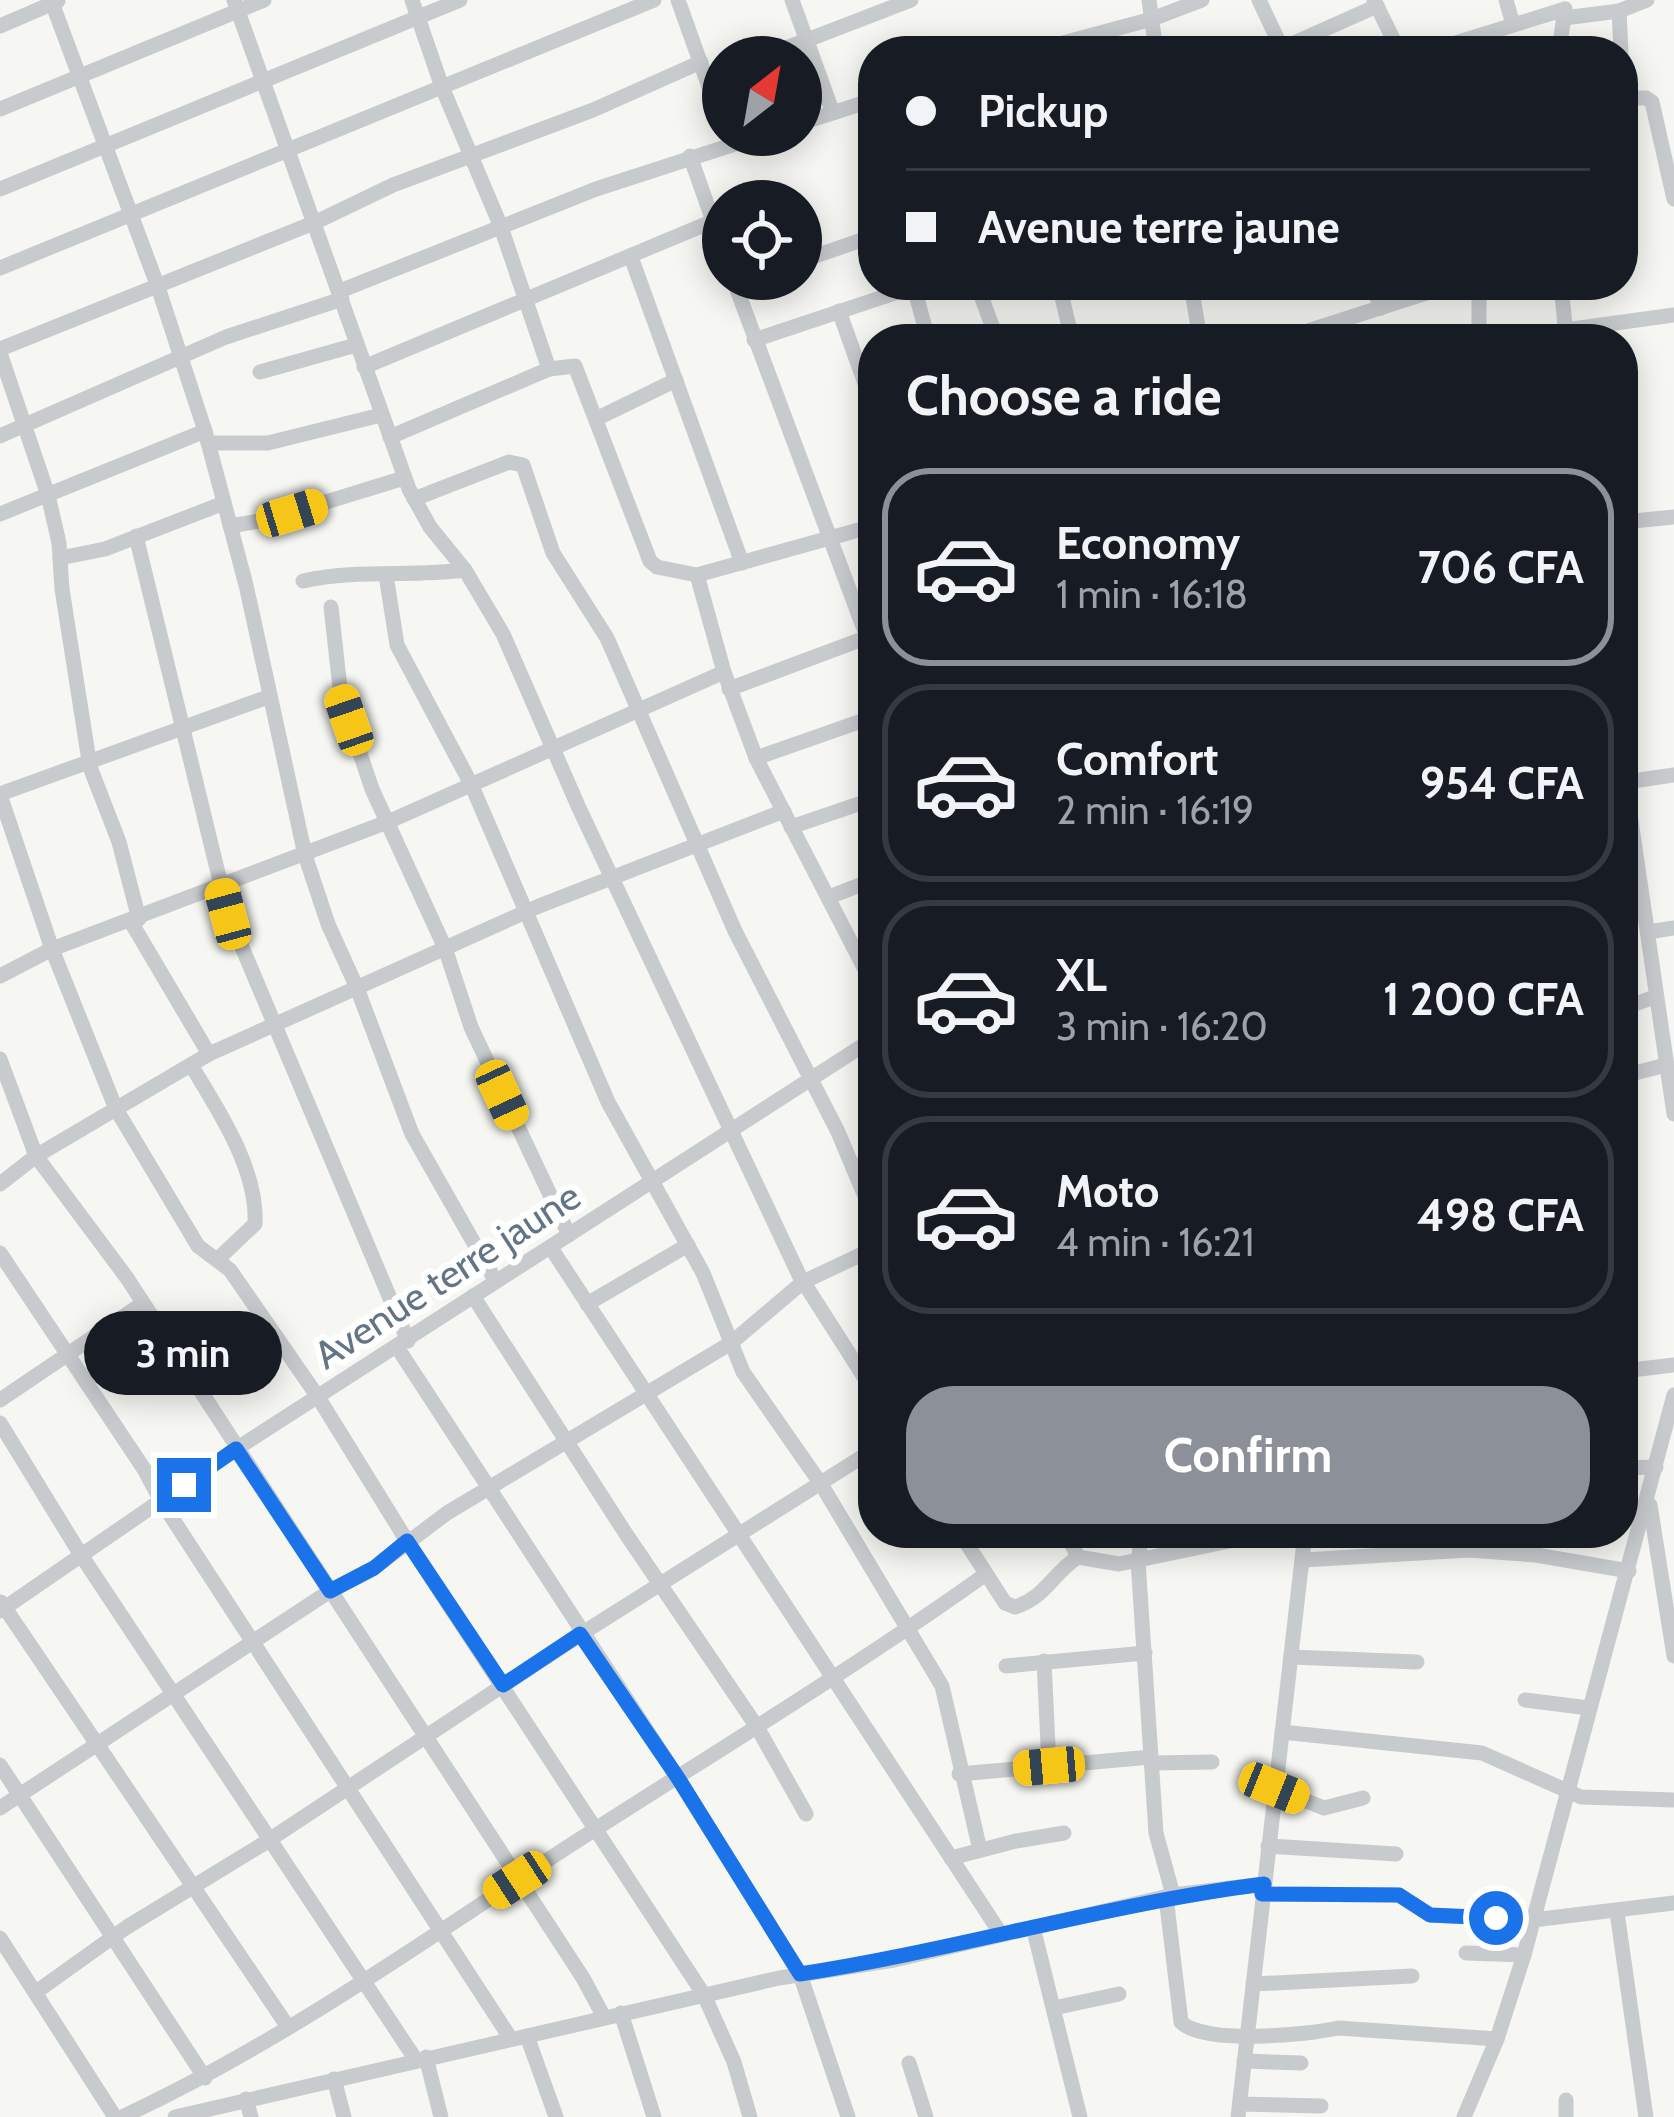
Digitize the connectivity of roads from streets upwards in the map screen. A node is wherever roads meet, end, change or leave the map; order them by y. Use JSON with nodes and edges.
{"nodes":[{"id":1,"x":264,"y":0,"type":"edge"},
{"id":2,"x":460,"y":0,"type":"edge"},
{"id":3,"x":654,"y":0,"type":"edge"},
{"id":4,"x":678,"y":0,"type":"edge"},
{"id":5,"x":792,"y":0,"type":"edge"},
{"id":6,"x":910,"y":0,"type":"edge"},
{"id":7,"x":1149,"y":0,"type":"edge"},
{"id":8,"x":1202,"y":0,"type":"edge"},
{"id":9,"x":1259,"y":0,"type":"edge"},
{"id":10,"x":1506,"y":0,"type":"edge"},
{"id":11,"x":1647,"y":0,"type":"edge"},
{"id":12,"x":55,"y":1,"type":"edge"},
{"id":13,"x":1375,"y":3,"type":"edge"},
{"id":14,"x":236,"y":6,"type":"edge"},
{"id":15,"x":415,"y":8,"type":"edge"},
{"id":16,"x":1565,"y":9,"type":"edge"},
{"id":17,"x":1619,"y":11,"type":"junction"},
{"id":18,"x":1152,"y":19,"type":"junction"},
{"id":19,"x":1513,"y":24,"type":"junction"},
{"id":20,"x":0,"y":26,"type":"edge"},
{"id":21,"x":806,"y":36,"type":"edge"},
{"id":22,"x":820,"y":36,"type":"edge"},
{"id":23,"x":1089,"y":36,"type":"edge"},
{"id":24,"x":1154,"y":36,"type":"edge"},
{"id":25,"x":1274,"y":36,"type":"edge"},
{"id":26,"x":1308,"y":36,"type":"edge"},
{"id":27,"x":1392,"y":36,"type":"edge"},
{"id":28,"x":1476,"y":36,"type":"edge"},
{"id":29,"x":1620,"y":36,"type":"edge"},
{"id":30,"x":702,"y":52,"type":"edge"},
{"id":31,"x":702,"y":73,"type":"edge"},
{"id":32,"x":79,"y":76,"type":"junction"},
{"id":33,"x":263,"y":81,"type":"junction"},
{"id":34,"x":822,"y":81,"type":"edge"},
{"id":35,"x":442,"y":87,"type":"junction"},
{"id":36,"x":1638,"y":98,"type":"edge"},
{"id":37,"x":858,"y":105,"type":"edge"},
{"id":38,"x":0,"y":109,"type":"edge"},
{"id":39,"x":833,"y":113,"type":"junction"},
{"id":40,"x":822,"y":116,"type":"edge"},
{"id":41,"x":105,"y":147,"type":"junction"},
{"id":42,"x":290,"y":151,"type":"junction"},
{"id":43,"x":702,"y":151,"type":"edge"},
{"id":44,"x":472,"y":153,"type":"junction"},
{"id":45,"x":690,"y":156,"type":"junction"},
{"id":46,"x":702,"y":183,"type":"edge"},
{"id":47,"x":0,"y":189,"type":"edge"},
{"id":48,"x":1674,"y":199,"type":"edge"},
{"id":49,"x":130,"y":216,"type":"junction"},
{"id":50,"x":316,"y":222,"type":"junction"},
{"id":51,"x":702,"y":226,"type":"edge"},
{"id":52,"x":501,"y":227,"type":"junction"},
{"id":53,"x":858,"y":241,"type":"edge"},
{"id":54,"x":822,"y":254,"type":"edge"},
{"id":55,"x":631,"y":257,"type":"junction"},
{"id":56,"x":0,"y":268,"type":"edge"},
{"id":57,"x":158,"y":287,"type":"junction"},
{"id":58,"x":341,"y":295,"type":"junction"},
{"id":59,"x":744,"y":300,"type":"edge"},
{"id":60,"x":873,"y":300,"type":"edge"},
{"id":61,"x":1378,"y":300,"type":"edge"},
{"id":62,"x":1405,"y":300,"type":"edge"},
{"id":63,"x":525,"y":301,"type":"junction"},
{"id":64,"x":1381,"y":308,"type":"junction"},
{"id":65,"x":838,"y":311,"type":"junction"},
{"id":66,"x":1674,"y":317,"type":"edge"},
{"id":67,"x":1330,"y":324,"type":"edge"},
{"id":68,"x":1632,"y":324,"type":"edge"},
{"id":69,"x":754,"y":340,"type":"junction"},
{"id":70,"x":356,"y":345,"type":"junction"},
{"id":71,"x":0,"y":351,"type":"edge"},
{"id":72,"x":181,"y":359,"type":"junction"},
{"id":73,"x":858,"y":365,"type":"edge"},
{"id":74,"x":364,"y":368,"type":"junction"},
{"id":75,"x":549,"y":369,"type":"junction"},
{"id":76,"x":260,"y":372,"type":"dead end"},
{"id":77,"x":676,"y":380,"type":"junction"},
{"id":78,"x":381,"y":415,"type":"junction"},
{"id":79,"x":596,"y":418,"type":"junction"},
{"id":80,"x":24,"y":426,"type":"junction"},
{"id":81,"x":0,"y":436,"type":"edge"},
{"id":82,"x":390,"y":436,"type":"junction"},
{"id":83,"x":206,"y":437,"type":"junction"},
{"id":84,"x":404,"y":478,"type":"junction"},
{"id":85,"x":48,"y":495,"type":"junction"},
{"id":86,"x":415,"y":499,"type":"junction"},
{"id":87,"x":224,"y":503,"type":"junction"},
{"id":88,"x":0,"y":514,"type":"edge"},
{"id":89,"x":1674,"y":517,"type":"edge"},
{"id":90,"x":1638,"y":521,"type":"edge"},
{"id":91,"x":230,"y":526,"type":"junction"},
{"id":92,"x":858,"y":530,"type":"edge"},
{"id":93,"x":136,"y":536,"type":"junction"},
{"id":94,"x":827,"y":538,"type":"junction"},
{"id":95,"x":60,"y":559,"type":"junction"},
{"id":96,"x":742,"y":563,"type":"junction"},
{"id":97,"x":465,"y":570,"type":"junction"},
{"id":98,"x":697,"y":574,"type":"junction"},
{"id":99,"x":386,"y":575,"type":"junction"},
{"id":100,"x":303,"y":581,"type":"dead end"},
{"id":101,"x":331,"y":607,"type":"dead end"},
{"id":102,"x":858,"y":609,"type":"edge"},
{"id":103,"x":858,"y":640,"type":"edge"},
{"id":104,"x":727,"y":681,"type":"junction"},
{"id":105,"x":268,"y":697,"type":"junction"},
{"id":106,"x":637,"y":712,"type":"junction"},
{"id":107,"x":858,"y":722,"type":"edge"},
{"id":108,"x":184,"y":726,"type":"junction"},
{"id":109,"x":553,"y":748,"type":"junction"},
{"id":110,"x":756,"y":758,"type":"junction"},
{"id":111,"x":90,"y":759,"type":"junction"},
{"id":112,"x":1638,"y":774,"type":"edge"},
{"id":113,"x":1674,"y":775,"type":"edge"},
{"id":114,"x":471,"y":784,"type":"junction"},
{"id":115,"x":0,"y":794,"type":"edge"},
{"id":116,"x":858,"y":803,"type":"edge"},
{"id":117,"x":788,"y":819,"type":"junction"},
{"id":118,"x":390,"y":821,"type":"junction"},
{"id":119,"x":697,"y":845,"type":"junction"},
{"id":120,"x":305,"y":855,"type":"junction"},
{"id":121,"x":1638,"y":868,"type":"edge"},
{"id":122,"x":612,"y":877,"type":"junction"},
{"id":123,"x":858,"y":886,"type":"edge"},
{"id":124,"x":221,"y":888,"type":"junction"},
{"id":125,"x":1643,"y":892,"type":"junction"},
{"id":126,"x":1638,"y":893,"type":"edge"},
{"id":127,"x":829,"y":897,"type":"junction"},
{"id":128,"x":525,"y":912,"type":"junction"},
{"id":129,"x":135,"y":920,"type":"junction"},
{"id":130,"x":1674,"y":928,"type":"edge"},
{"id":131,"x":1648,"y":932,"type":"junction"},
{"id":132,"x":445,"y":948,"type":"junction"},
{"id":133,"x":52,"y":949,"type":"junction"},
{"id":134,"x":858,"y":955,"type":"edge"},
{"id":135,"x":0,"y":976,"type":"edge"},
{"id":136,"x":357,"y":988,"type":"junction"},
{"id":137,"x":1654,"y":998,"type":"junction"},
{"id":138,"x":1638,"y":1003,"type":"edge"},
{"id":139,"x":277,"y":1024,"type":"junction"},
{"id":140,"x":858,"y":1049,"type":"edge"},
{"id":141,"x":209,"y":1054,"type":"junction"},
{"id":142,"x":0,"y":1059,"type":"edge"},
{"id":143,"x":1666,"y":1064,"type":"junction"},
{"id":144,"x":191,"y":1065,"type":"junction"},
{"id":145,"x":1638,"y":1072,"type":"edge"},
{"id":146,"x":812,"y":1079,"type":"junction"},
{"id":147,"x":105,"y":1088,"type":"junction"},
{"id":148,"x":143,"y":1094,"type":"junction"},
{"id":149,"x":116,"y":1109,"type":"junction"},
{"id":150,"x":1674,"y":1114,"type":"edge"},
{"id":151,"x":730,"y":1131,"type":"junction"},
{"id":152,"x":36,"y":1156,"type":"junction"},
{"id":153,"x":858,"y":1166,"type":"edge"},
{"id":154,"x":853,"y":1168,"type":"junction"},
{"id":155,"x":858,"y":1180,"type":"edge"},
{"id":156,"x":654,"y":1181,"type":"junction"},
{"id":157,"x":0,"y":1184,"type":"edge"},
{"id":158,"x":569,"y":1234,"type":"junction"},
{"id":159,"x":688,"y":1246,"type":"junction"},
{"id":160,"x":551,"y":1248,"type":"junction"},
{"id":161,"x":0,"y":1253,"type":"edge"},
{"id":162,"x":858,"y":1256,"type":"edge"},
{"id":163,"x":219,"y":1258,"type":"junction"},
{"id":164,"x":495,"y":1280,"type":"junction"},
{"id":165,"x":803,"y":1282,"type":"junction"},
{"id":166,"x":473,"y":1296,"type":"junction"},
{"id":167,"x":142,"y":1304,"type":"junction"},
{"id":168,"x":587,"y":1304,"type":"junction"},
{"id":169,"x":730,"y":1343,"type":"junction"},
{"id":170,"x":402,"y":1344,"type":"junction"},
{"id":171,"x":65,"y":1353,"type":"junction"},
{"id":172,"x":1674,"y":1365,"type":"edge"},
{"id":173,"x":858,"y":1368,"type":"edge"},
{"id":174,"x":1638,"y":1369,"type":"edge"},
{"id":175,"x":645,"y":1394,"type":"junction"},
{"id":176,"x":1674,"y":1395,"type":"edge"},
{"id":177,"x":318,"y":1397,"type":"junction"},
{"id":178,"x":0,"y":1400,"type":"edge"},
{"id":179,"x":0,"y":1423,"type":"edge"},
{"id":180,"x":568,"y":1440,"type":"junction"},
{"id":181,"x":236,"y":1449,"type":"junction"},
{"id":182,"x":858,"y":1460,"type":"edge"},
{"id":183,"x":1656,"y":1466,"type":"junction"},
{"id":184,"x":1638,"y":1467,"type":"edge"},
{"id":185,"x":821,"y":1484,"type":"junction"},
{"id":186,"x":489,"y":1488,"type":"junction"},
{"id":187,"x":1649,"y":1499,"type":"junction"},
{"id":188,"x":160,"y":1501,"type":"junction"},
{"id":189,"x":739,"y":1533,"type":"junction"},
{"id":190,"x":1638,"y":1539,"type":"edge"},
{"id":191,"x":407,"y":1541,"type":"junction"},
{"id":192,"x":858,"y":1545,"type":"edge"},
{"id":193,"x":860,"y":1548,"type":"edge"},
{"id":194,"x":970,"y":1548,"type":"edge"},
{"id":195,"x":1073,"y":1548,"type":"edge"},
{"id":196,"x":1140,"y":1548,"type":"edge"},
{"id":197,"x":1185,"y":1548,"type":"edge"},
{"id":198,"x":1304,"y":1548,"type":"edge"},
{"id":199,"x":1635,"y":1548,"type":"edge"},
{"id":200,"x":81,"y":1555,"type":"junction"},
{"id":201,"x":1078,"y":1558,"type":"junction"},
{"id":202,"x":1304,"y":1560,"type":"junction"},
{"id":203,"x":1138,"y":1562,"type":"junction"},
{"id":204,"x":1629,"y":1571,"type":"junction"},
{"id":205,"x":986,"y":1574,"type":"junction"},
{"id":206,"x":661,"y":1582,"type":"junction"},
{"id":207,"x":1668,"y":1587,"type":"edge"},
{"id":208,"x":330,"y":1591,"type":"junction"},
{"id":209,"x":2,"y":1606,"type":"edge"},
{"id":210,"x":909,"y":1629,"type":"junction"},
{"id":211,"x":580,"y":1634,"type":"junction"},
{"id":212,"x":253,"y":1642,"type":"junction"},
{"id":213,"x":1145,"y":1653,"type":"junction"},
{"id":214,"x":1674,"y":1656,"type":"edge"},
{"id":215,"x":1291,"y":1657,"type":"junction"},
{"id":216,"x":1043,"y":1661,"type":"junction"},
{"id":217,"x":1417,"y":1662,"type":"dead end"},
{"id":218,"x":1006,"y":1666,"type":"dead end"},
{"id":219,"x":833,"y":1680,"type":"junction"},
{"id":220,"x":503,"y":1685,"type":"junction"},
{"id":221,"x":175,"y":1693,"type":"junction"},
{"id":222,"x":1525,"y":1700,"type":"dead end"},
{"id":223,"x":1589,"y":1708,"type":"junction"},
{"id":224,"x":757,"y":1727,"type":"junction"},
{"id":225,"x":1282,"y":1732,"type":"junction"},
{"id":226,"x":426,"y":1736,"type":"junction"},
{"id":227,"x":98,"y":1744,"type":"junction"},
{"id":228,"x":1151,"y":1760,"type":"junction"},
{"id":229,"x":1212,"y":1762,"type":"dead end"},
{"id":230,"x":0,"y":1765,"type":"edge"},
{"id":231,"x":1049,"y":1766,"type":"junction"},
{"id":232,"x":959,"y":1774,"type":"junction"},
{"id":233,"x":678,"y":1778,"type":"junction"},
{"id":234,"x":348,"y":1787,"type":"junction"},
{"id":235,"x":1274,"y":1788,"type":"junction"},
{"id":236,"x":1567,"y":1791,"type":"junction"},
{"id":237,"x":19,"y":1796,"type":"junction"},
{"id":238,"x":1363,"y":1798,"type":"dead end"},
{"id":239,"x":1674,"y":1800,"type":"edge"},
{"id":240,"x":0,"y":1808,"type":"edge"},
{"id":241,"x":806,"y":1814,"type":"dead end"},
{"id":242,"x":598,"y":1828,"type":"junction"},
{"id":243,"x":1064,"y":1833,"type":"dead end"},
{"id":244,"x":269,"y":1840,"type":"junction"},
{"id":245,"x":1268,"y":1846,"type":"junction"},
{"id":246,"x":980,"y":1850,"type":"junction"},
{"id":247,"x":1396,"y":1854,"type":"dead end"},
{"id":248,"x":951,"y":1858,"type":"junction"},
{"id":249,"x":517,"y":1880,"type":"junction"},
{"id":250,"x":194,"y":1886,"type":"junction"},
{"id":251,"x":1263,"y":1889,"type":"junction"},
{"id":252,"x":1170,"y":1896,"type":"junction"},
{"id":253,"x":1674,"y":1903,"type":"edge"},
{"id":254,"x":1617,"y":1912,"type":"junction"},
{"id":255,"x":1534,"y":1920,"type":"junction"},
{"id":256,"x":1034,"y":1927,"type":"junction"},
{"id":257,"x":442,"y":1929,"type":"junction"},
{"id":258,"x":1001,"y":1934,"type":"junction"},
{"id":259,"x":113,"y":1936,"type":"junction"},
{"id":260,"x":0,"y":1938,"type":"edge"},
{"id":261,"x":1466,"y":1953,"type":"dead end"},
{"id":262,"x":1525,"y":1955,"type":"junction"},
{"id":263,"x":800,"y":1974,"type":"junction"},
{"id":264,"x":1412,"y":1976,"type":"dead end"},
{"id":265,"x":364,"y":1979,"type":"junction"},
{"id":266,"x":1253,"y":1984,"type":"junction"},
{"id":267,"x":35,"y":1992,"type":"junction"},
{"id":268,"x":704,"y":1994,"type":"junction"},
{"id":269,"x":1119,"y":1994,"type":"dead end"},
{"id":270,"x":1054,"y":2008,"type":"junction"},
{"id":271,"x":613,"y":2015,"type":"junction"},
{"id":272,"x":288,"y":2027,"type":"junction"},
{"id":273,"x":1247,"y":2035,"type":"junction"},
{"id":274,"x":519,"y":2038,"type":"junction"},
{"id":275,"x":1497,"y":2039,"type":"junction"},
{"id":276,"x":421,"y":2058,"type":"junction"},
{"id":277,"x":1244,"y":2061,"type":"junction"},
{"id":278,"x":909,"y":2063,"type":"dead end"},
{"id":279,"x":1301,"y":2063,"type":"dead end"},
{"id":280,"x":205,"y":2078,"type":"junction"},
{"id":281,"x":334,"y":2079,"type":"junction"},
{"id":282,"x":246,"y":2099,"type":"junction"},
{"id":283,"x":1321,"y":2106,"type":"dead end"},
{"id":284,"x":1239,"y":2110,"type":"edge"},
{"id":285,"x":647,"y":2115,"type":"edge"},
{"id":286,"x":119,"y":2117,"type":"edge"},
{"id":287,"x":175,"y":2117,"type":"edge"},
{"id":288,"x":251,"y":2117,"type":"edge"},
{"id":289,"x":344,"y":2117,"type":"edge"},
{"id":290,"x":441,"y":2117,"type":"edge"},
{"id":291,"x":556,"y":2117,"type":"edge"},
{"id":292,"x":750,"y":2117,"type":"edge"},
{"id":293,"x":848,"y":2117,"type":"edge"},
{"id":294,"x":926,"y":2117,"type":"edge"},
{"id":295,"x":1080,"y":2117,"type":"edge"},
{"id":296,"x":1464,"y":2117,"type":"edge"},
{"id":297,"x":1646,"y":2117,"type":"edge"}],
"edges":[{"from":1,"to":14,"type":"street"},
{"from":2,"to":15,"type":"street"},
{"from":3,"to":35,"type":"street"},
{"from":4,"to":30,"type":"street"},
{"from":5,"to":21,"type":"street"},
{"from":6,"to":22,"type":"street"},
{"from":7,"to":18,"type":"street"},
{"from":8,"to":18,"type":"street"},
{"from":9,"to":25,"type":"street"},
{"from":10,"to":19,"type":"street"},
{"from":11,"to":17,"type":"street"},
{"from":12,"to":20,"type":"street"},
{"from":12,"to":32,"type":"street"},
{"from":13,"to":26,"type":"street"},
{"from":13,"to":27,"type":"street"},
{"from":14,"to":32,"type":"street"},
{"from":14,"to":33,"type":"street"},
{"from":15,"to":33,"type":"street"},
{"from":15,"to":35,"type":"street"},
{"from":16,"to":17,"type":"street"},
{"from":16,"to":19,"type":"street"},
{"from":17,"to":29,"type":"street"},
{"from":18,"to":23,"type":"street"},
{"from":18,"to":24,"type":"street"},
{"from":19,"to":28,"type":"street"},
{"from":31,"to":44,"type":"street"},
{"from":32,"to":38,"type":"street"},
{"from":32,"to":41,"type":"street"},
{"from":33,"to":41,"type":"street"},
{"from":33,"to":42,"type":"street"},
{"from":34,"to":39,"type":"street"},
{"from":35,"to":42,"type":"street"},
{"from":35,"to":44,"type":"street"},
{"from":36,"to":48,"type":"street"},
{"from":37,"to":39,"type":"street"},
{"from":39,"to":40,"type":"street"},
{"from":41,"to":47,"type":"street"},
{"from":41,"to":49,"type":"street"},
{"from":42,"to":49,"type":"street"},
{"from":42,"to":50,"type":"street"},
{"from":43,"to":45,"type":"street"},
{"from":44,"to":50,"type":"street"},
{"from":44,"to":52,"type":"street"},
{"from":45,"to":46,"type":"street"},
{"from":45,"to":52,"type":"street"},
{"from":49,"to":56,"type":"street"},
{"from":49,"to":57,"type":"street"},
{"from":50,"to":57,"type":"street"},
{"from":50,"to":58,"type":"street"},
{"from":51,"to":55,"type":"street"},
{"from":52,"to":58,"type":"street"},
{"from":52,"to":63,"type":"street"},
{"from":53,"to":54,"type":"street"},
{"from":55,"to":63,"type":"street"},
{"from":55,"to":77,"type":"street"},
{"from":57,"to":71,"type":"street"},
{"from":57,"to":72,"type":"street"},
{"from":58,"to":70,"type":"street"},
{"from":58,"to":72,"type":"street"},
{"from":59,"to":69,"type":"street"},
{"from":60,"to":65,"type":"street"},
{"from":61,"to":64,"type":"street"},
{"from":62,"to":64,"type":"street"},
{"from":63,"to":74,"type":"street"},
{"from":63,"to":75,"type":"street"},
{"from":64,"to":67,"type":"street"},
{"from":65,"to":69,"type":"street"},
{"from":65,"to":73,"type":"street"},
{"from":66,"to":68,"type":"street"},
{"from":69,"to":94,"type":"street"},
{"from":70,"to":74,"type":"street"},
{"from":70,"to":76,"type":"street"},
{"from":71,"to":80,"type":"street"},
{"from":72,"to":80,"type":"street"},
{"from":72,"to":83,"type":"street"},
{"from":74,"to":78,"type":"street"},
{"from":75,"to":79,"type":"street"},
{"from":75,"to":82,"type":"street"},
{"from":77,"to":79,"type":"street"},
{"from":77,"to":96,"type":"street"},
{"from":78,"to":82,"type":"street"},
{"from":78,"to":83,"type":"street"},
{"from":79,"to":98,"type":"street"},
{"from":80,"to":81,"type":"street"},
{"from":80,"to":85,"type":"street"},
{"from":82,"to":84,"type":"street"},
{"from":83,"to":85,"type":"street"},
{"from":83,"to":87,"type":"street"},
{"from":84,"to":86,"type":"street"},
{"from":84,"to":91,"type":"street"},
{"from":85,"to":88,"type":"street"},
{"from":85,"to":95,"type":"street"},
{"from":86,"to":97,"type":"street"},
{"from":86,"to":106,"type":"street"},
{"from":87,"to":91,"type":"street"},
{"from":87,"to":93,"type":"street"},
{"from":89,"to":90,"type":"street"},
{"from":91,"to":105,"type":"street"},
{"from":92,"to":94,"type":"street"},
{"from":93,"to":95,"type":"street"},
{"from":93,"to":108,"type":"street"},
{"from":94,"to":96,"type":"street"},
{"from":94,"to":102,"type":"street"},
{"from":95,"to":111,"type":"street"},
{"from":96,"to":98,"type":"street"},
{"from":97,"to":99,"type":"street"},
{"from":97,"to":109,"type":"street"},
{"from":98,"to":104,"type":"street"},
{"from":99,"to":100,"type":"street"},
{"from":99,"to":114,"type":"street"},
{"from":101,"to":118,"type":"street"},
{"from":103,"to":104,"type":"street"},
{"from":104,"to":106,"type":"street"},
{"from":104,"to":110,"type":"street"},
{"from":105,"to":108,"type":"street"},
{"from":105,"to":120,"type":"street"},
{"from":106,"to":109,"type":"street"},
{"from":106,"to":119,"type":"street"},
{"from":107,"to":110,"type":"street"},
{"from":108,"to":111,"type":"street"},
{"from":108,"to":124,"type":"street"},
{"from":109,"to":114,"type":"street"},
{"from":109,"to":122,"type":"street"},
{"from":110,"to":117,"type":"street"},
{"from":111,"to":115,"type":"street"},
{"from":111,"to":129,"type":"street"},
{"from":112,"to":113,"type":"street"},
{"from":114,"to":118,"type":"street"},
{"from":114,"to":128,"type":"street"},
{"from":115,"to":133,"type":"street"},
{"from":116,"to":117,"type":"street"},
{"from":117,"to":119,"type":"street"},
{"from":117,"to":127,"type":"street"},
{"from":118,"to":120,"type":"street"},
{"from":118,"to":132,"type":"street"},
{"from":119,"to":122,"type":"street"},
{"from":119,"to":146,"type":"street"},
{"from":120,"to":124,"type":"street"},
{"from":120,"to":136,"type":"street"},
{"from":121,"to":125,"type":"street"},
{"from":122,"to":128,"type":"street"},
{"from":122,"to":151,"type":"street"},
{"from":123,"to":127,"type":"street"},
{"from":124,"to":129,"type":"street"},
{"from":124,"to":139,"type":"street"},
{"from":125,"to":126,"type":"street"},
{"from":125,"to":131,"type":"street"},
{"from":127,"to":134,"type":"street"},
{"from":128,"to":132,"type":"street"},
{"from":128,"to":156,"type":"street"},
{"from":129,"to":133,"type":"street"},
{"from":129,"to":141,"type":"street"},
{"from":130,"to":131,"type":"street"},
{"from":131,"to":137,"type":"street"},
{"from":132,"to":136,"type":"street"},
{"from":132,"to":158,"type":"street"},
{"from":133,"to":135,"type":"street"},
{"from":133,"to":147,"type":"street"},
{"from":136,"to":139,"type":"street"},
{"from":136,"to":164,"type":"street"},
{"from":137,"to":138,"type":"street"},
{"from":137,"to":143,"type":"street"},
{"from":139,"to":141,"type":"street"},
{"from":139,"to":170,"type":"street"},
{"from":140,"to":146,"type":"street","name":"Avenue terre jaune"},
{"from":141,"to":144,"type":"street"},
{"from":142,"to":152,"type":"street"},
{"from":143,"to":145,"type":"street"},
{"from":143,"to":150,"type":"street"},
{"from":144,"to":148,"type":"street"},
{"from":144,"to":163,"type":"street"},
{"from":146,"to":151,"type":"street","name":"Avenue terre jaune"},
{"from":146,"to":154,"type":"street"},
{"from":147,"to":148,"type":"street"},
{"from":147,"to":149,"type":"street"},
{"from":148,"to":149,"type":"street"},
{"from":149,"to":152,"type":"street"},
{"from":149,"to":163,"type":"street"},
{"from":151,"to":156,"type":"street","name":"Avenue terre jaune"},
{"from":151,"to":165,"type":"street"},
{"from":152,"to":157,"type":"street"},
{"from":152,"to":167,"type":"street"},
{"from":153,"to":154,"type":"street"},
{"from":154,"to":155,"type":"street"},
{"from":156,"to":158,"type":"street","name":"Avenue terre jaune"},
{"from":156,"to":159,"type":"street"},
{"from":158,"to":160,"type":"street","name":"Avenue terre jaune"},
{"from":159,"to":168,"type":"street"},
{"from":159,"to":169,"type":"street"},
{"from":160,"to":164,"type":"street","name":"Avenue terre jaune"},
{"from":160,"to":168,"type":"street"},
{"from":161,"to":171,"type":"street"},
{"from":162,"to":165,"type":"street"},
{"from":163,"to":177,"type":"street"},
{"from":164,"to":166,"type":"street","name":"Avenue terre jaune"},
{"from":165,"to":169,"type":"street"},
{"from":165,"to":173,"type":"street"},
{"from":166,"to":170,"type":"street","name":"Avenue terre jaune"},
{"from":166,"to":180,"type":"street"},
{"from":167,"to":171,"type":"street"},
{"from":167,"to":181,"type":"street"},
{"from":168,"to":175,"type":"street"},
{"from":169,"to":175,"type":"street"},
{"from":169,"to":185,"type":"street"},
{"from":170,"to":177,"type":"street","name":"Avenue terre jaune"},
{"from":170,"to":186,"type":"street"},
{"from":171,"to":178,"type":"street"},
{"from":171,"to":188,"type":"street"},
{"from":172,"to":174,"type":"street"},
{"from":175,"to":180,"type":"street"},
{"from":175,"to":189,"type":"street"},
{"from":176,"to":183,"type":"street"},
{"from":177,"to":181,"type":"street","name":"Avenue terre jaune"},
{"from":177,"to":191,"type":"street"},
{"from":179,"to":200,"type":"street"},
{"from":180,"to":186,"type":"street"},
{"from":180,"to":206,"type":"street"},
{"from":181,"to":188,"type":"street","name":"Avenue terre jaune"},
{"from":181,"to":208,"type":"street"},
{"from":182,"to":185,"type":"street"},
{"from":183,"to":184,"type":"street"},
{"from":183,"to":187,"type":"street"},
{"from":185,"to":189,"type":"street"},
{"from":185,"to":192,"type":"street"},
{"from":186,"to":191,"type":"street"},
{"from":186,"to":211,"type":"street"},
{"from":187,"to":190,"type":"street"},
{"from":187,"to":207,"type":"street"},
{"from":188,"to":200,"type":"street","name":"Avenue terre jaune"},
{"from":188,"to":212,"type":"street"},
{"from":189,"to":206,"type":"street"},
{"from":189,"to":219,"type":"street"},
{"from":191,"to":208,"type":"street"},
{"from":191,"to":220,"type":"street"},
{"from":193,"to":210,"type":"street"},
{"from":194,"to":205,"type":"street"},
{"from":195,"to":201,"type":"street"},
{"from":196,"to":203,"type":"street"},
{"from":197,"to":203,"type":"street"},
{"from":198,"to":202,"type":"street"},
{"from":199,"to":204,"type":"street"},
{"from":200,"to":209,"type":"street","name":"Avenue terre jaune"},
{"from":200,"to":221,"type":"street"},
{"from":201,"to":203,"type":"street"},
{"from":201,"to":205,"type":"street"},
{"from":202,"to":204,"type":"street"},
{"from":202,"to":215,"type":"street"},
{"from":203,"to":213,"type":"street"},
{"from":204,"to":223,"type":"street"},
{"from":205,"to":210,"type":"street"},
{"from":206,"to":211,"type":"street"},
{"from":206,"to":224,"type":"street"},
{"from":207,"to":214,"type":"street"},
{"from":208,"to":212,"type":"street"},
{"from":208,"to":226,"type":"street"},
{"from":209,"to":227,"type":"street"},
{"from":210,"to":219,"type":"street"},
{"from":210,"to":232,"type":"street"},
{"from":211,"to":220,"type":"street"},
{"from":211,"to":233,"type":"street"},
{"from":212,"to":221,"type":"street"},
{"from":212,"to":234,"type":"street"},
{"from":213,"to":216,"type":"street"},
{"from":213,"to":228,"type":"street"},
{"from":215,"to":217,"type":"street"},
{"from":215,"to":225,"type":"street"},
{"from":216,"to":218,"type":"street"},
{"from":216,"to":231,"type":"street"},
{"from":219,"to":224,"type":"street"},
{"from":219,"to":248,"type":"street"},
{"from":220,"to":226,"type":"street"},
{"from":220,"to":242,"type":"street"},
{"from":221,"to":227,"type":"street"},
{"from":221,"to":244,"type":"street"},
{"from":222,"to":223,"type":"street"},
{"from":223,"to":236,"type":"street"},
{"from":224,"to":233,"type":"street"},
{"from":224,"to":241,"type":"street"},
{"from":225,"to":235,"type":"street"},
{"from":225,"to":236,"type":"street"},
{"from":226,"to":234,"type":"street"},
{"from":226,"to":249,"type":"street"},
{"from":227,"to":237,"type":"street"},
{"from":227,"to":250,"type":"street"},
{"from":228,"to":229,"type":"street"},
{"from":228,"to":231,"type":"street"},
{"from":228,"to":252,"type":"street"},
{"from":230,"to":237,"type":"street"},
{"from":231,"to":232,"type":"street"},
{"from":232,"to":246,"type":"street"},
{"from":233,"to":242,"type":"street"},
{"from":233,"to":263,"type":"street"},
{"from":234,"to":244,"type":"street"},
{"from":234,"to":257,"type":"street"},
{"from":235,"to":238,"type":"street"},
{"from":235,"to":245,"type":"street"},
{"from":236,"to":239,"type":"street"},
{"from":236,"to":255,"type":"street"},
{"from":237,"to":240,"type":"street"},
{"from":237,"to":259,"type":"street"},
{"from":242,"to":249,"type":"street"},
{"from":242,"to":268,"type":"street"},
{"from":243,"to":246,"type":"street"},
{"from":244,"to":250,"type":"street"},
{"from":244,"to":265,"type":"street"},
{"from":245,"to":247,"type":"street"},
{"from":245,"to":251,"type":"street"},
{"from":246,"to":248,"type":"street"},
{"from":248,"to":258,"type":"street"},
{"from":249,"to":257,"type":"street"},
{"from":249,"to":271,"type":"street"},
{"from":250,"to":259,"type":"street"},
{"from":250,"to":272,"type":"street"},
{"from":251,"to":252,"type":"street"},
{"from":251,"to":255,"type":"street"},
{"from":251,"to":266,"type":"street"},
{"from":252,"to":256,"type":"street"},
{"from":252,"to":273,"type":"street"},
{"from":253,"to":254,"type":"street"},
{"from":254,"to":255,"type":"street"},
{"from":254,"to":297,"type":"street"},
{"from":255,"to":262,"type":"street"},
{"from":256,"to":258,"type":"street"},
{"from":256,"to":270,"type":"street"},
{"from":257,"to":265,"type":"street"},
{"from":257,"to":274,"type":"street"},
{"from":258,"to":263,"type":"street"},
{"from":259,"to":267,"type":"street"},
{"from":259,"to":280,"type":"street"},
{"from":260,"to":267,"type":"street"},
{"from":261,"to":262,"type":"street"},
{"from":262,"to":275,"type":"street"},
{"from":263,"to":268,"type":"street"},
{"from":263,"to":293,"type":"street"},
{"from":264,"to":266,"type":"street"},
{"from":265,"to":272,"type":"street"},
{"from":265,"to":276,"type":"street"},
{"from":266,"to":273,"type":"street"},
{"from":267,"to":286,"type":"street"},
{"from":268,"to":271,"type":"street"},
{"from":268,"to":292,"type":"street"},
{"from":269,"to":270,"type":"street"},
{"from":270,"to":295,"type":"street"},
{"from":271,"to":274,"type":"street"},
{"from":271,"to":285,"type":"street"},
{"from":272,"to":280,"type":"street"},
{"from":273,"to":275,"type":"street"},
{"from":273,"to":277,"type":"street"},
{"from":274,"to":276,"type":"street"},
{"from":274,"to":291,"type":"street"},
{"from":275,"to":296,"type":"street"},
{"from":276,"to":281,"type":"street"},
{"from":276,"to":290,"type":"street"},
{"from":277,"to":279,"type":"street"},
{"from":277,"to":284,"type":"street"},
{"from":278,"to":294,"type":"street"},
{"from":280,"to":286,"type":"street"},
{"from":281,"to":282,"type":"street"},
{"from":281,"to":289,"type":"street"},
{"from":282,"to":287,"type":"street"},
{"from":282,"to":288,"type":"street"},
{"from":283,"to":284,"type":"street"}]}
